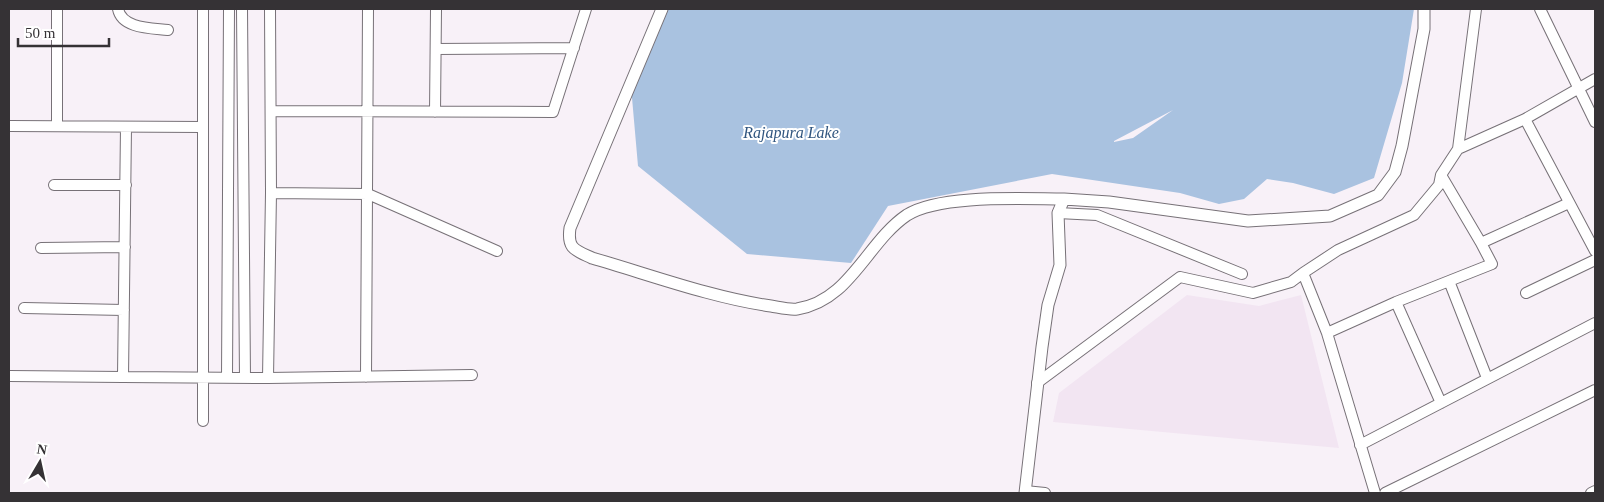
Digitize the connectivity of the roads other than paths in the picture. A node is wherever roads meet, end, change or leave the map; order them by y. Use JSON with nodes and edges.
{"nodes":[{"id":1,"x":57,"y":9,"type":"edge"},
{"id":2,"x":118,"y":9,"type":"edge"},
{"id":3,"x":203,"y":9,"type":"edge"},
{"id":4,"x":228,"y":9,"type":"edge"},
{"id":5,"x":242,"y":9,"type":"edge"},
{"id":6,"x":270,"y":9,"type":"edge"},
{"id":7,"x":368,"y":9,"type":"edge"},
{"id":8,"x":436,"y":9,"type":"edge"},
{"id":9,"x":586,"y":9,"type":"edge"},
{"id":10,"x":662,"y":9,"type":"edge"},
{"id":11,"x":1424,"y":9,"type":"edge"},
{"id":12,"x":1540,"y":9,"type":"edge"},
{"id":13,"x":1478,"y":11,"type":"edge"},
{"id":14,"x":168,"y":30,"type":"dead end"},
{"id":15,"x":574,"y":48,"type":"junction"},
{"id":16,"x":436,"y":49,"type":"junction"},
{"id":17,"x":1595,"y":80,"type":"edge"},
{"id":18,"x":1578,"y":89,"type":"junction"},
{"id":19,"x":271,"y":111,"type":"junction"},
{"id":20,"x":368,"y":112,"type":"junction"},
{"id":21,"x":435,"y":112,"type":"junction"},
{"id":22,"x":1525,"y":119,"type":"junction"},
{"id":23,"x":1595,"y":122,"type":"edge"},
{"id":24,"x":9,"y":126,"type":"edge"},
{"id":25,"x":57,"y":126,"type":"junction"},
{"id":26,"x":126,"y":127,"type":"junction"},
{"id":27,"x":203,"y":128,"type":"junction"},
{"id":28,"x":1458,"y":149,"type":"junction"},
{"id":29,"x":1441,"y":174,"type":"junction"},
{"id":30,"x":54,"y":185,"type":"dead end"},
{"id":31,"x":126,"y":185,"type":"junction"},
{"id":32,"x":271,"y":193,"type":"junction"},
{"id":33,"x":368,"y":194,"type":"junction"},
{"id":34,"x":1064,"y":199,"type":"junction"},
{"id":35,"x":1569,"y":203,"type":"junction"},
{"id":36,"x":1058,"y":213,"type":"junction"},
{"id":37,"x":1481,"y":243,"type":"junction"},
{"id":38,"x":125,"y":247,"type":"junction"},
{"id":39,"x":42,"y":248,"type":"dead end"},
{"id":40,"x":497,"y":251,"type":"dead end"},
{"id":41,"x":1595,"y":251,"type":"edge"},
{"id":42,"x":1595,"y":260,"type":"edge"},
{"id":43,"x":1303,"y":273,"type":"junction"},
{"id":44,"x":1242,"y":274,"type":"dead end"},
{"id":45,"x":1449,"y":281,"type":"junction"},
{"id":46,"x":1526,"y":294,"type":"dead end"},
{"id":47,"x":1396,"y":302,"type":"junction"},
{"id":48,"x":24,"y":308,"type":"dead end"},
{"id":49,"x":124,"y":310,"type":"junction"},
{"id":50,"x":1595,"y":324,"type":"edge"},
{"id":51,"x":1327,"y":333,"type":"junction"},
{"id":52,"x":472,"y":375,"type":"dead end"},
{"id":53,"x":9,"y":376,"type":"edge"},
{"id":54,"x":123,"y":377,"type":"junction"},
{"id":55,"x":366,"y":377,"type":"junction"},
{"id":56,"x":203,"y":378,"type":"junction"},
{"id":57,"x":227,"y":378,"type":"junction"},
{"id":58,"x":245,"y":378,"type":"junction"},
{"id":59,"x":268,"y":378,"type":"junction"},
{"id":60,"x":1487,"y":378,"type":"junction"},
{"id":61,"x":1037,"y":383,"type":"junction"},
{"id":62,"x":1595,"y":390,"type":"edge"},
{"id":63,"x":1441,"y":403,"type":"junction"},
{"id":64,"x":203,"y":421,"type":"dead end"},
{"id":65,"x":1360,"y":445,"type":"junction"},
{"id":66,"x":1595,"y":491,"type":"edge"},
{"id":67,"x":1025,"y":492,"type":"edge"},
{"id":68,"x":1045,"y":493,"type":"edge"},
{"id":69,"x":1375,"y":493,"type":"edge"},
{"id":70,"x":1385,"y":493,"type":"edge"},
{"id":71,"x":1591,"y":493,"type":"edge"}],
"edges":[{"from":1,"to":25,"type":"street"},
{"from":2,"to":14,"type":"street"},
{"from":3,"to":27,"type":"street"},
{"from":4,"to":57,"type":"street"},
{"from":5,"to":58,"type":"street"},
{"from":6,"to":19,"type":"street"},
{"from":7,"to":20,"type":"street"},
{"from":8,"to":16,"type":"street"},
{"from":9,"to":15,"type":"street"},
{"from":10,"to":34,"type":"street"},
{"from":11,"to":34,"type":"street"},
{"from":12,"to":18,"type":"street"},
{"from":13,"to":28,"type":"street"},
{"from":15,"to":16,"type":"street"},
{"from":15,"to":21,"type":"street"},
{"from":16,"to":21,"type":"street"},
{"from":17,"to":18,"type":"street"},
{"from":18,"to":22,"type":"street"},
{"from":18,"to":23,"type":"street"},
{"from":19,"to":20,"type":"street"},
{"from":19,"to":32,"type":"street"},
{"from":20,"to":21,"type":"street"},
{"from":20,"to":33,"type":"street"},
{"from":22,"to":28,"type":"street"},
{"from":22,"to":35,"type":"street"},
{"from":24,"to":25,"type":"street"},
{"from":25,"to":26,"type":"street"},
{"from":26,"to":27,"type":"street"},
{"from":26,"to":31,"type":"street"},
{"from":27,"to":56,"type":"street"},
{"from":28,"to":29,"type":"street"},
{"from":29,"to":37,"type":"street"},
{"from":29,"to":43,"type":"street"},
{"from":30,"to":31,"type":"street"},
{"from":31,"to":38,"type":"street"},
{"from":32,"to":33,"type":"street"},
{"from":32,"to":59,"type":"street"},
{"from":33,"to":40,"type":"street"},
{"from":33,"to":55,"type":"street"},
{"from":34,"to":36,"type":"street"},
{"from":35,"to":37,"type":"street"},
{"from":35,"to":41,"type":"street"},
{"from":36,"to":44,"type":"street"},
{"from":36,"to":61,"type":"street"},
{"from":37,"to":45,"type":"street"},
{"from":38,"to":39,"type":"street"},
{"from":38,"to":49,"type":"street"},
{"from":42,"to":46,"type":"street"},
{"from":43,"to":51,"type":"street"},
{"from":43,"to":61,"type":"street"},
{"from":45,"to":47,"type":"street"},
{"from":45,"to":60,"type":"street"},
{"from":47,"to":51,"type":"street"},
{"from":47,"to":63,"type":"street"},
{"from":48,"to":49,"type":"street"},
{"from":49,"to":54,"type":"street"},
{"from":50,"to":60,"type":"street"},
{"from":51,"to":65,"type":"street"},
{"from":52,"to":55,"type":"street"},
{"from":53,"to":54,"type":"street"},
{"from":54,"to":56,"type":"street"},
{"from":55,"to":59,"type":"street"},
{"from":56,"to":57,"type":"street"},
{"from":56,"to":64,"type":"street"},
{"from":57,"to":58,"type":"street"},
{"from":58,"to":59,"type":"street"},
{"from":60,"to":63,"type":"street"},
{"from":61,"to":67,"type":"street"},
{"from":62,"to":70,"type":"street"},
{"from":63,"to":65,"type":"street"},
{"from":65,"to":69,"type":"street"},
{"from":66,"to":71,"type":"street"},
{"from":67,"to":68,"type":"street"}]}
